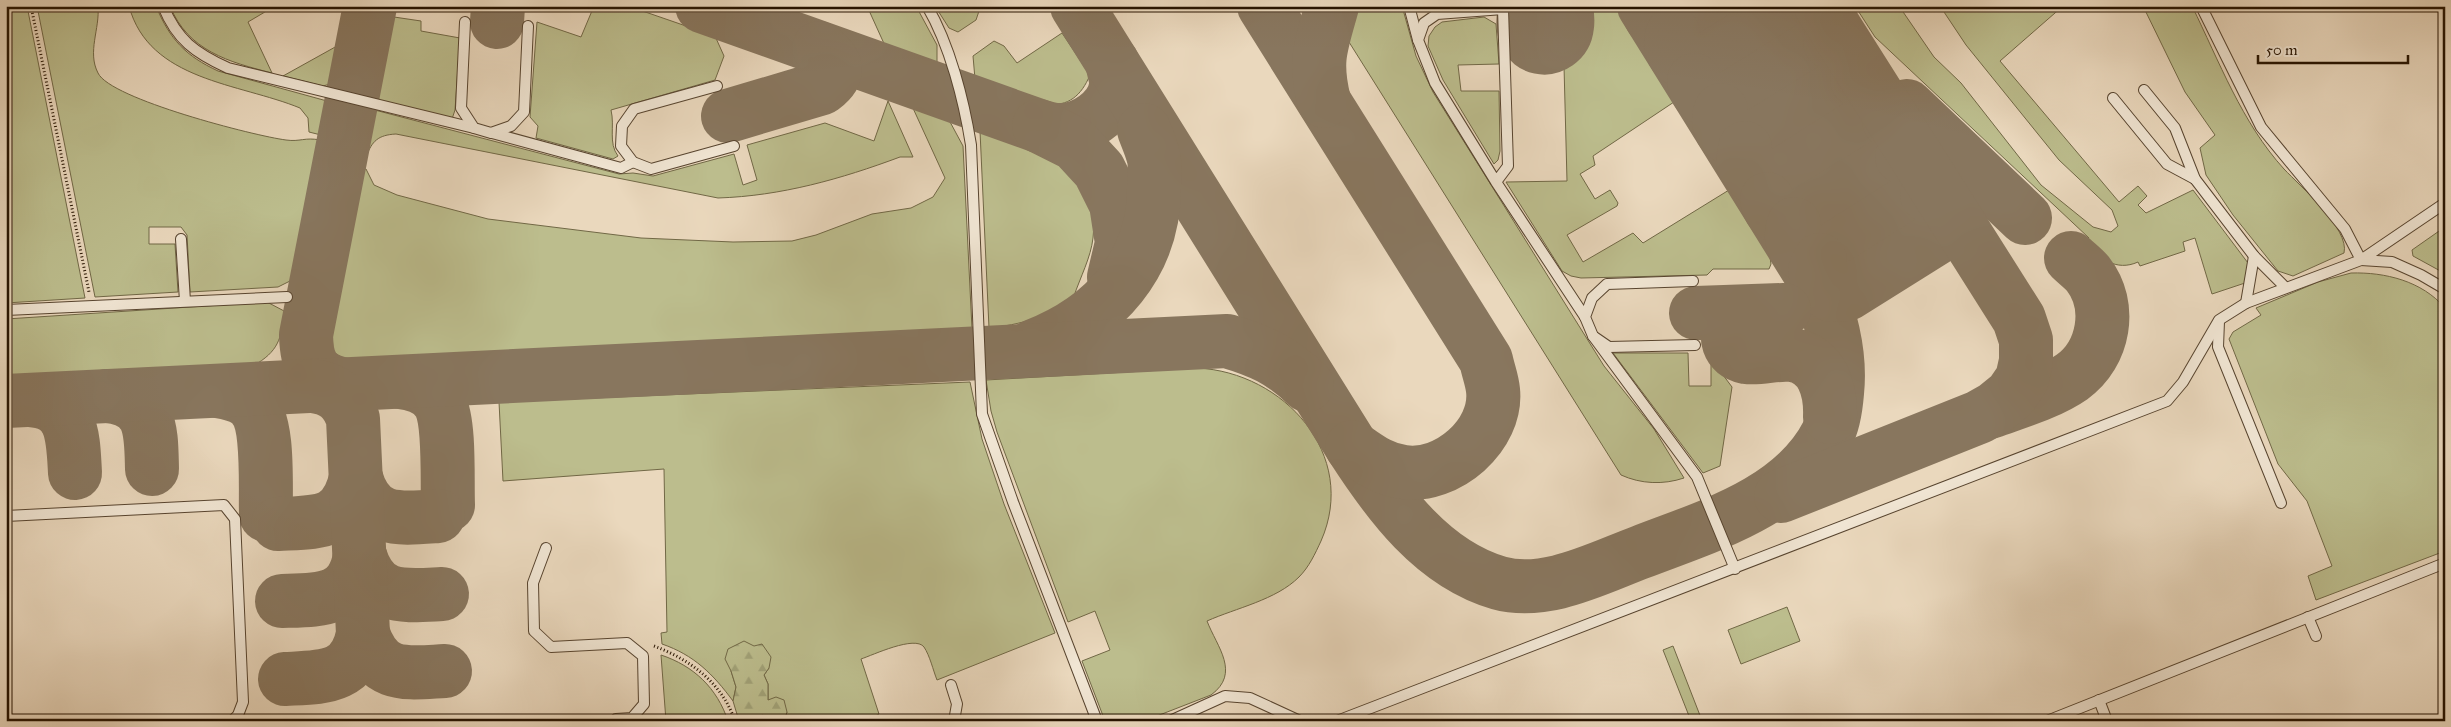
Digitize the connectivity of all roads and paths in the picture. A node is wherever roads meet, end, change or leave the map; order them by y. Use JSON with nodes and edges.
{"nodes":[{"id":1,"x":31,"y":6,"type":"edge"},
{"id":2,"x":164,"y":6,"type":"edge"},
{"id":3,"x":926,"y":6,"type":"edge"},
{"id":4,"x":1410,"y":6,"type":"edge"},
{"id":5,"x":2201,"y":6,"type":"edge"},
{"id":6,"x":1503,"y":8,"type":"edge"},
{"id":7,"x":465,"y":22,"type":"dead end"},
{"id":8,"x":528,"y":26,"type":"dead end"},
{"id":9,"x":1418,"y":40,"type":"junction"},
{"id":10,"x":717,"y":86,"type":"dead end"},
{"id":11,"x":2144,"y":90,"type":"dead end"},
{"id":12,"x":2113,"y":98,"type":"dead end"},
{"id":13,"x":474,"y":128,"type":"junction"},
{"id":14,"x":491,"y":132,"type":"junction"},
{"id":15,"x":734,"y":146,"type":"dead end"},
{"id":16,"x":633,"y":162,"type":"junction"},
{"id":17,"x":2195,"y":179,"type":"junction"},
{"id":18,"x":1496,"y":182,"type":"junction"},
{"id":19,"x":2445,"y":203,"type":"edge"},
{"id":20,"x":181,"y":239,"type":"dead end"},
{"id":21,"x":2254,"y":256,"type":"junction"},
{"id":22,"x":2361,"y":260,"type":"junction"},
{"id":23,"x":1693,"y":282,"type":"dead end"},
{"id":24,"x":2285,"y":287,"type":"junction"},
{"id":25,"x":2445,"y":289,"type":"edge"},
{"id":26,"x":287,"y":297,"type":"dead end"},
{"id":27,"x":185,"y":301,"type":"junction"},
{"id":28,"x":2246,"y":303,"type":"junction"},
{"id":29,"x":91,"y":305,"type":"junction"},
{"id":30,"x":6,"y":310,"type":"edge"},
{"id":31,"x":1585,"y":316,"type":"junction"},
{"id":32,"x":2219,"y":320,"type":"junction"},
{"id":33,"x":1593,"y":336,"type":"junction"},
{"id":34,"x":1695,"y":345,"type":"dead end"},
{"id":35,"x":2281,"y":503,"type":"dead end"},
{"id":36,"x":6,"y":516,"type":"edge"},
{"id":37,"x":546,"y":548,"type":"dead end"},
{"id":38,"x":2445,"y":562,"type":"edge"},
{"id":39,"x":1735,"y":568,"type":"junction"},
{"id":40,"x":2308,"y":617,"type":"junction"},
{"id":41,"x":2316,"y":636,"type":"dead end"},
{"id":42,"x":627,"y":643,"type":"junction"},
{"id":43,"x":950,"y":684,"type":"dead end"},
{"id":44,"x":2099,"y":700,"type":"junction"},
{"id":45,"x":232,"y":721,"type":"edge"},
{"id":46,"x":616,"y":721,"type":"edge"},
{"id":47,"x":735,"y":721,"type":"edge"},
{"id":48,"x":954,"y":721,"type":"edge"},
{"id":49,"x":1097,"y":721,"type":"edge"},
{"id":50,"x":1170,"y":721,"type":"edge"},
{"id":51,"x":1300,"y":721,"type":"edge"},
{"id":52,"x":1337,"y":721,"type":"edge"},
{"id":53,"x":2047,"y":721,"type":"edge"},
{"id":54,"x":2107,"y":721,"type":"edge"}],
"edges":[{"from":1,"to":29,"type":"path"},
{"from":2,"to":13,"type":"lane"},
{"from":3,"to":49,"type":"lane"},
{"from":4,"to":9,"type":"lane"},
{"from":5,"to":22,"type":"lane"},
{"from":6,"to":9,"type":"lane"},
{"from":6,"to":18,"type":"lane"},
{"from":7,"to":13,"type":"lane"},
{"from":8,"to":14,"type":"lane"},
{"from":9,"to":18,"type":"lane"},
{"from":10,"to":16,"type":"lane"},
{"from":11,"to":17,"type":"lane"},
{"from":12,"to":17,"type":"lane"},
{"from":13,"to":14,"type":"lane"},
{"from":14,"to":16,"type":"lane"},
{"from":15,"to":16,"type":"lane"},
{"from":17,"to":21,"type":"lane"},
{"from":18,"to":31,"type":"lane"},
{"from":19,"to":22,"type":"lane"},
{"from":20,"to":27,"type":"lane"},
{"from":21,"to":24,"type":"lane"},
{"from":21,"to":28,"type":"lane"},
{"from":22,"to":24,"type":"lane"},
{"from":22,"to":25,"type":"lane"},
{"from":23,"to":31,"type":"lane"},
{"from":24,"to":28,"type":"lane"},
{"from":26,"to":27,"type":"lane"},
{"from":27,"to":29,"type":"lane"},
{"from":28,"to":32,"type":"lane"},
{"from":29,"to":30,"type":"lane"},
{"from":31,"to":33,"type":"lane"},
{"from":32,"to":35,"type":"lane"},
{"from":32,"to":39,"type":"lane"},
{"from":33,"to":34,"type":"lane"},
{"from":33,"to":39,"type":"lane"},
{"from":36,"to":45,"type":"lane"},
{"from":37,"to":42,"type":"lane"},
{"from":38,"to":40,"type":"lane"},
{"from":39,"to":52,"type":"lane"},
{"from":40,"to":41,"type":"lane"},
{"from":40,"to":44,"type":"lane"},
{"from":42,"to":46,"type":"lane"},
{"from":42,"to":47,"type":"path"},
{"from":43,"to":48,"type":"lane"},
{"from":44,"to":53,"type":"lane"},
{"from":44,"to":54,"type":"lane"},
{"from":50,"to":51,"type":"lane"}]}
